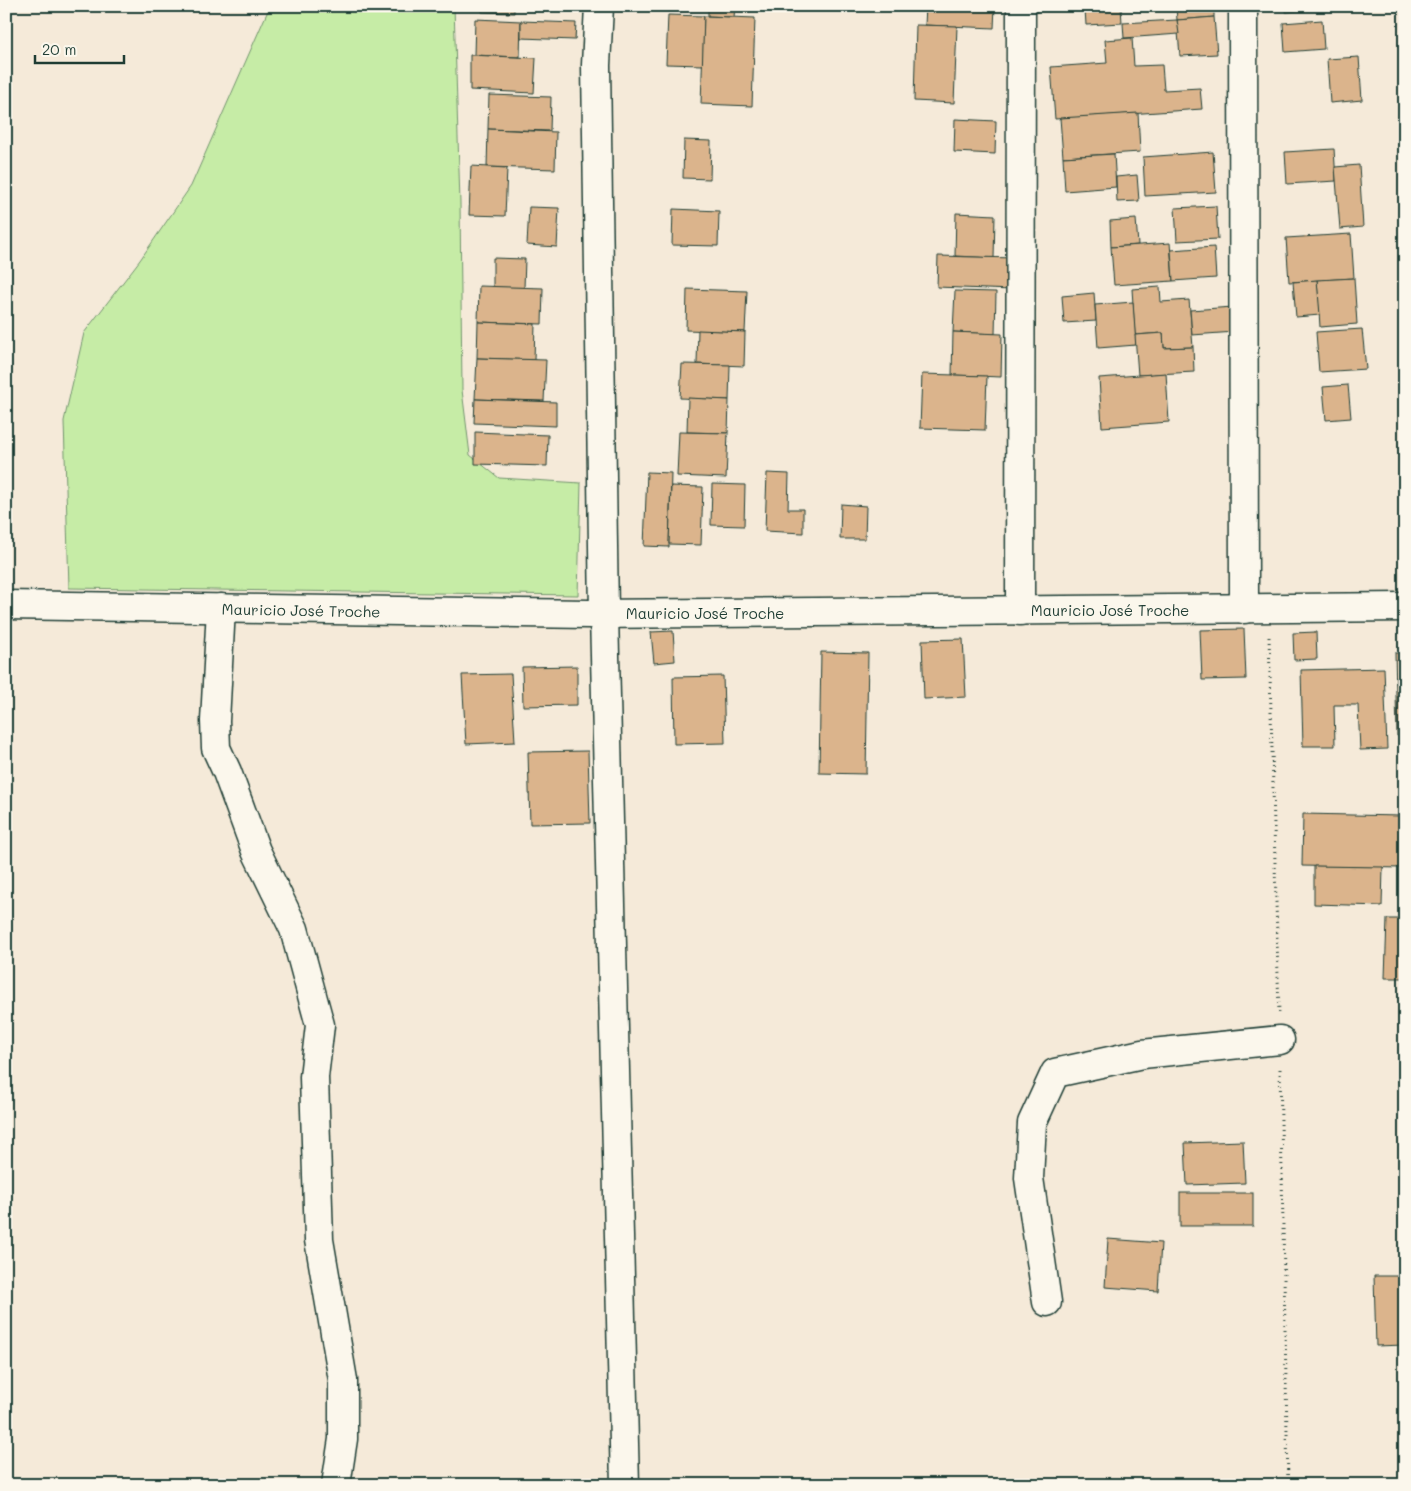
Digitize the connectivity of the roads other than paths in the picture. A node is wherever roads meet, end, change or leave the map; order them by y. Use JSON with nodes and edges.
{"nodes":[{"id":1,"x":599,"y":6,"type":"edge"},
{"id":2,"x":1021,"y":6,"type":"edge"},
{"id":3,"x":1243,"y":6,"type":"edge"},
{"id":4,"x":6,"y":605,"type":"edge"},
{"id":5,"x":1405,"y":607,"type":"edge"},
{"id":6,"x":221,"y":608,"type":"junction"},
{"id":7,"x":1244,"y":609,"type":"junction"},
{"id":8,"x":1020,"y":611,"type":"junction"},
{"id":9,"x":604,"y":614,"type":"junction"},
{"id":10,"x":1280,"y":1040,"type":"dead end"},
{"id":11,"x":1047,"y":1302,"type":"dead end"},
{"id":12,"x":336,"y":1485,"type":"edge"},
{"id":13,"x":625,"y":1485,"type":"edge"}],
"edges":[{"from":1,"to":9,"type":"street"},
{"from":2,"to":8,"type":"street"},
{"from":3,"to":7,"type":"street"},
{"from":4,"to":6,"type":"street","name":"Mauricio José Troche"},
{"from":5,"to":7,"type":"street","name":"Mauricio José Troche"},
{"from":6,"to":9,"type":"street","name":"Mauricio José Troche"},
{"from":6,"to":12,"type":"street"},
{"from":7,"to":8,"type":"street","name":"Mauricio José Troche"},
{"from":8,"to":9,"type":"street","name":"Mauricio José Troche"},
{"from":9,"to":13,"type":"street"},
{"from":10,"to":11,"type":"street"}]}
